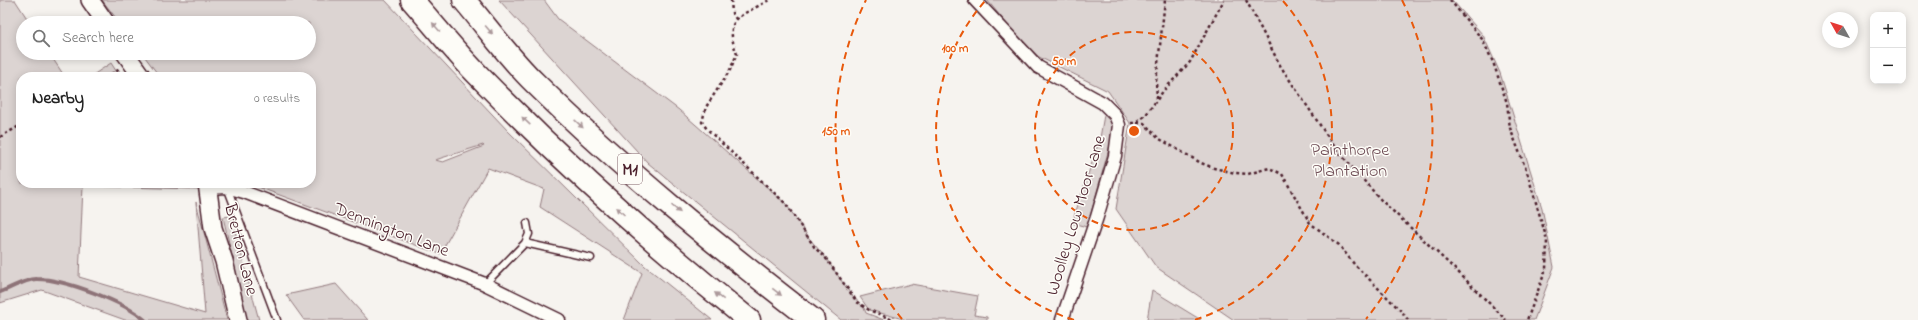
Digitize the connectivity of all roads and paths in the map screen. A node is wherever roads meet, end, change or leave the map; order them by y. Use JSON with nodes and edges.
{"nodes":[{"id":1,"x":90,"y":0,"type":"edge"},
{"id":2,"x":412,"y":0,"type":"edge"},
{"id":3,"x":464,"y":0,"type":"edge"},
{"id":4,"x":731,"y":0,"type":"edge"},
{"id":5,"x":769,"y":0,"type":"edge"},
{"id":6,"x":975,"y":0,"type":"edge"},
{"id":7,"x":1165,"y":0,"type":"edge"},
{"id":8,"x":1224,"y":0,"type":"edge"},
{"id":9,"x":1246,"y":0,"type":"edge"},
{"id":10,"x":1450,"y":0,"type":"edge"},
{"id":11,"x":101,"y":16,"type":"edge"},
{"id":12,"x":736,"y":19,"type":"junction"},
{"id":13,"x":130,"y":60,"type":"edge"},
{"id":14,"x":138,"y":72,"type":"edge"},
{"id":15,"x":1157,"y":99,"type":"junction"},
{"id":16,"x":1137,"y":122,"type":"junction"},
{"id":17,"x":1119,"y":125,"type":"junction"},
{"id":18,"x":16,"y":128,"type":"edge"},
{"id":19,"x":0,"y":137,"type":"edge"},
{"id":20,"x":207,"y":188,"type":"edge"},
{"id":21,"x":227,"y":188,"type":"edge"},
{"id":22,"x":230,"y":188,"type":"edge"},
{"id":23,"x":527,"y":223,"type":"dead end"},
{"id":24,"x":525,"y":243,"type":"junction"},
{"id":25,"x":591,"y":258,"type":"dead end"},
{"id":26,"x":486,"y":284,"type":"junction"},
{"id":27,"x":238,"y":320,"type":"edge"},
{"id":28,"x":277,"y":320,"type":"edge"},
{"id":29,"x":559,"y":320,"type":"edge"},
{"id":30,"x":749,"y":320,"type":"edge"},
{"id":31,"x":813,"y":320,"type":"edge"},
{"id":32,"x":893,"y":320,"type":"edge"},
{"id":33,"x":1062,"y":320,"type":"edge"},
{"id":34,"x":1408,"y":320,"type":"edge"},
{"id":35,"x":1506,"y":320,"type":"edge"},
{"id":36,"x":1527,"y":320,"type":"edge"}],
"edges":[{"from":1,"to":11,"type":"street"},
{"from":30,"to":2,"type":"highway","number":"M1","one_way":true},
{"from":3,"to":31,"type":"highway","number":"M1","one_way":true},
{"from":4,"to":12,"type":"path"},
{"from":5,"to":12,"type":"path"},
{"from":6,"to":17,"type":"street","name":"Woolley Low Moor Lane"},
{"from":7,"to":15,"type":"path"},
{"from":8,"to":15,"type":"path"},
{"from":9,"to":35,"type":"path"},
{"from":10,"to":36,"type":"path"},
{"from":12,"to":32,"type":"path"},
{"from":13,"to":14,"type":"street"},
{"from":15,"to":16,"type":"path"},
{"from":16,"to":17,"type":"path"},
{"from":16,"to":34,"type":"path"},
{"from":17,"to":33,"type":"street","name":"Woolley Low Moor Lane"},
{"from":18,"to":19,"type":"path"},
{"from":20,"to":27,"type":"street","name":"Bretton Lane"},
{"from":21,"to":28,"type":"lane"},
{"from":22,"to":26,"type":"street","name":"Dennington Lane"},
{"from":23,"to":24,"type":"lane"},
{"from":24,"to":25,"type":"lane"},
{"from":24,"to":26,"type":"lane"},
{"from":26,"to":29,"type":"street","name":"Dennington Lane"}]}
